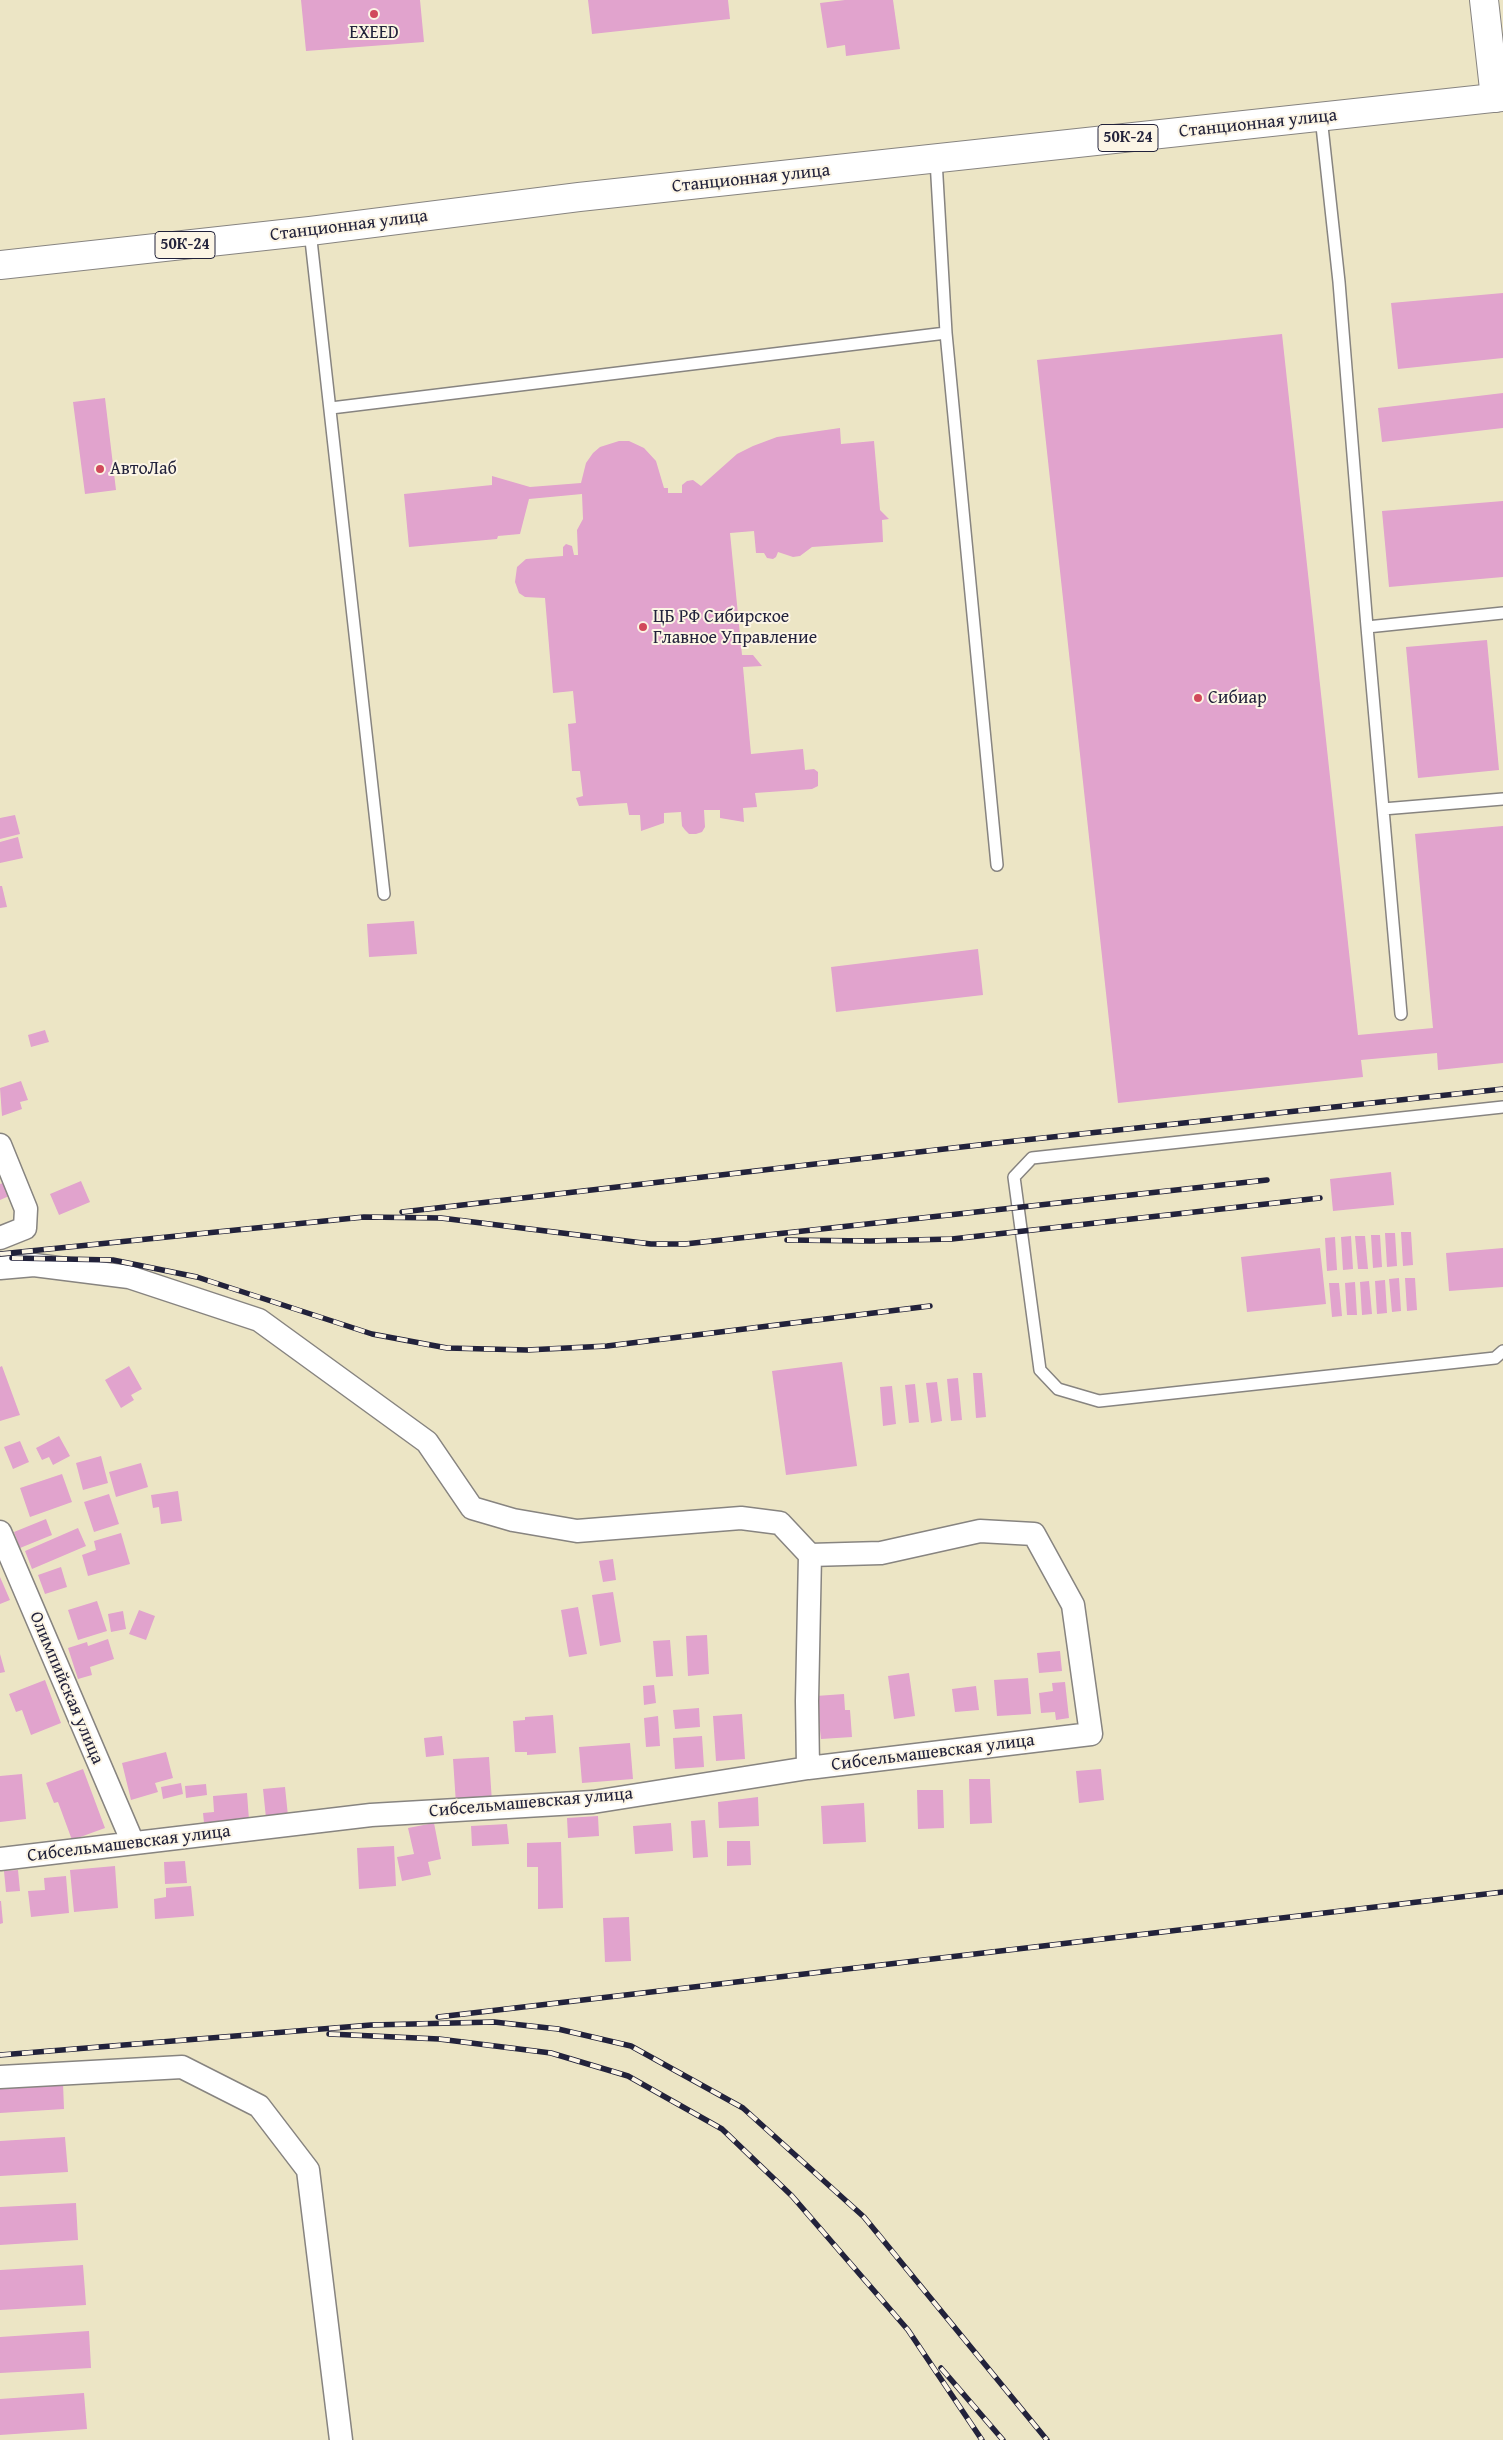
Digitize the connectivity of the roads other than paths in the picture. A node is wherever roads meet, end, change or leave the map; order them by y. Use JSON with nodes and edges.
{"nodes":[{"id":1,"x":1484,"y":0,"type":"edge"},
{"id":2,"x":1499,"y":97,"type":"edge"},
{"id":3,"x":1321,"y":116,"type":"junction"},
{"id":4,"x":936,"y":160,"type":"junction"},
{"id":5,"x":310,"y":231,"type":"junction"},
{"id":6,"x":0,"y":265,"type":"edge"},
{"id":7,"x":946,"y":333,"type":"junction"},
{"id":8,"x":331,"y":408,"type":"junction"},
{"id":9,"x":1503,"y":613,"type":"edge"},
{"id":10,"x":1366,"y":627,"type":"junction"},
{"id":11,"x":1503,"y":799,"type":"edge"},
{"id":12,"x":1383,"y":809,"type":"junction"},
{"id":13,"x":997,"y":865,"type":"dead end"},
{"id":14,"x":384,"y":894,"type":"dead end"},
{"id":15,"x":1402,"y":1014,"type":"dead end"},
{"id":16,"x":1503,"y":1107,"type":"edge"},
{"id":17,"x":0,"y":1145,"type":"edge"},
{"id":18,"x":0,"y":1238,"type":"edge"},
{"id":19,"x":0,"y":1268,"type":"edge"},
{"id":20,"x":1503,"y":1351,"type":"edge"},
{"id":21,"x":0,"y":1532,"type":"edge"},
{"id":22,"x":810,"y":1555,"type":"junction"},
{"id":23,"x":808,"y":1768,"type":"junction"},
{"id":24,"x":133,"y":1843,"type":"junction"},
{"id":25,"x":0,"y":1859,"type":"edge"},
{"id":26,"x":0,"y":2077,"type":"edge"},
{"id":27,"x":341,"y":2440,"type":"edge"}],
"edges":[{"from":1,"to":2,"type":"main road"},
{"from":2,"to":3,"type":"main road","name":"Станционная улица","number":"50К-24"},
{"from":3,"to":4,"type":"main road","name":"Станционная улица","number":"50К-24"},
{"from":3,"to":10,"type":"lane"},
{"from":4,"to":5,"type":"main road","name":"Станционная улица","number":"50К-24"},
{"from":4,"to":7,"type":"lane"},
{"from":5,"to":6,"type":"main road","name":"Станционная улица","number":"50К-24"},
{"from":5,"to":8,"type":"lane"},
{"from":7,"to":8,"type":"lane"},
{"from":7,"to":13,"type":"lane"},
{"from":8,"to":14,"type":"lane"},
{"from":9,"to":10,"type":"lane"},
{"from":10,"to":12,"type":"lane"},
{"from":11,"to":12,"type":"lane"},
{"from":12,"to":15,"type":"lane"},
{"from":16,"to":20,"type":"lane"},
{"from":17,"to":18,"type":"street"},
{"from":19,"to":22,"type":"street"},
{"from":21,"to":24,"type":"street","name":"Олимпийская улица"},
{"from":22,"to":23,"type":"street"},
{"from":22,"to":23,"type":"street","name":"Сибсельмашевская улица"},
{"from":23,"to":24,"type":"street","name":"Сибсельмашевская улица"},
{"from":24,"to":25,"type":"street","name":"Сибсельмашевская улица"},
{"from":26,"to":27,"type":"street"}]}
